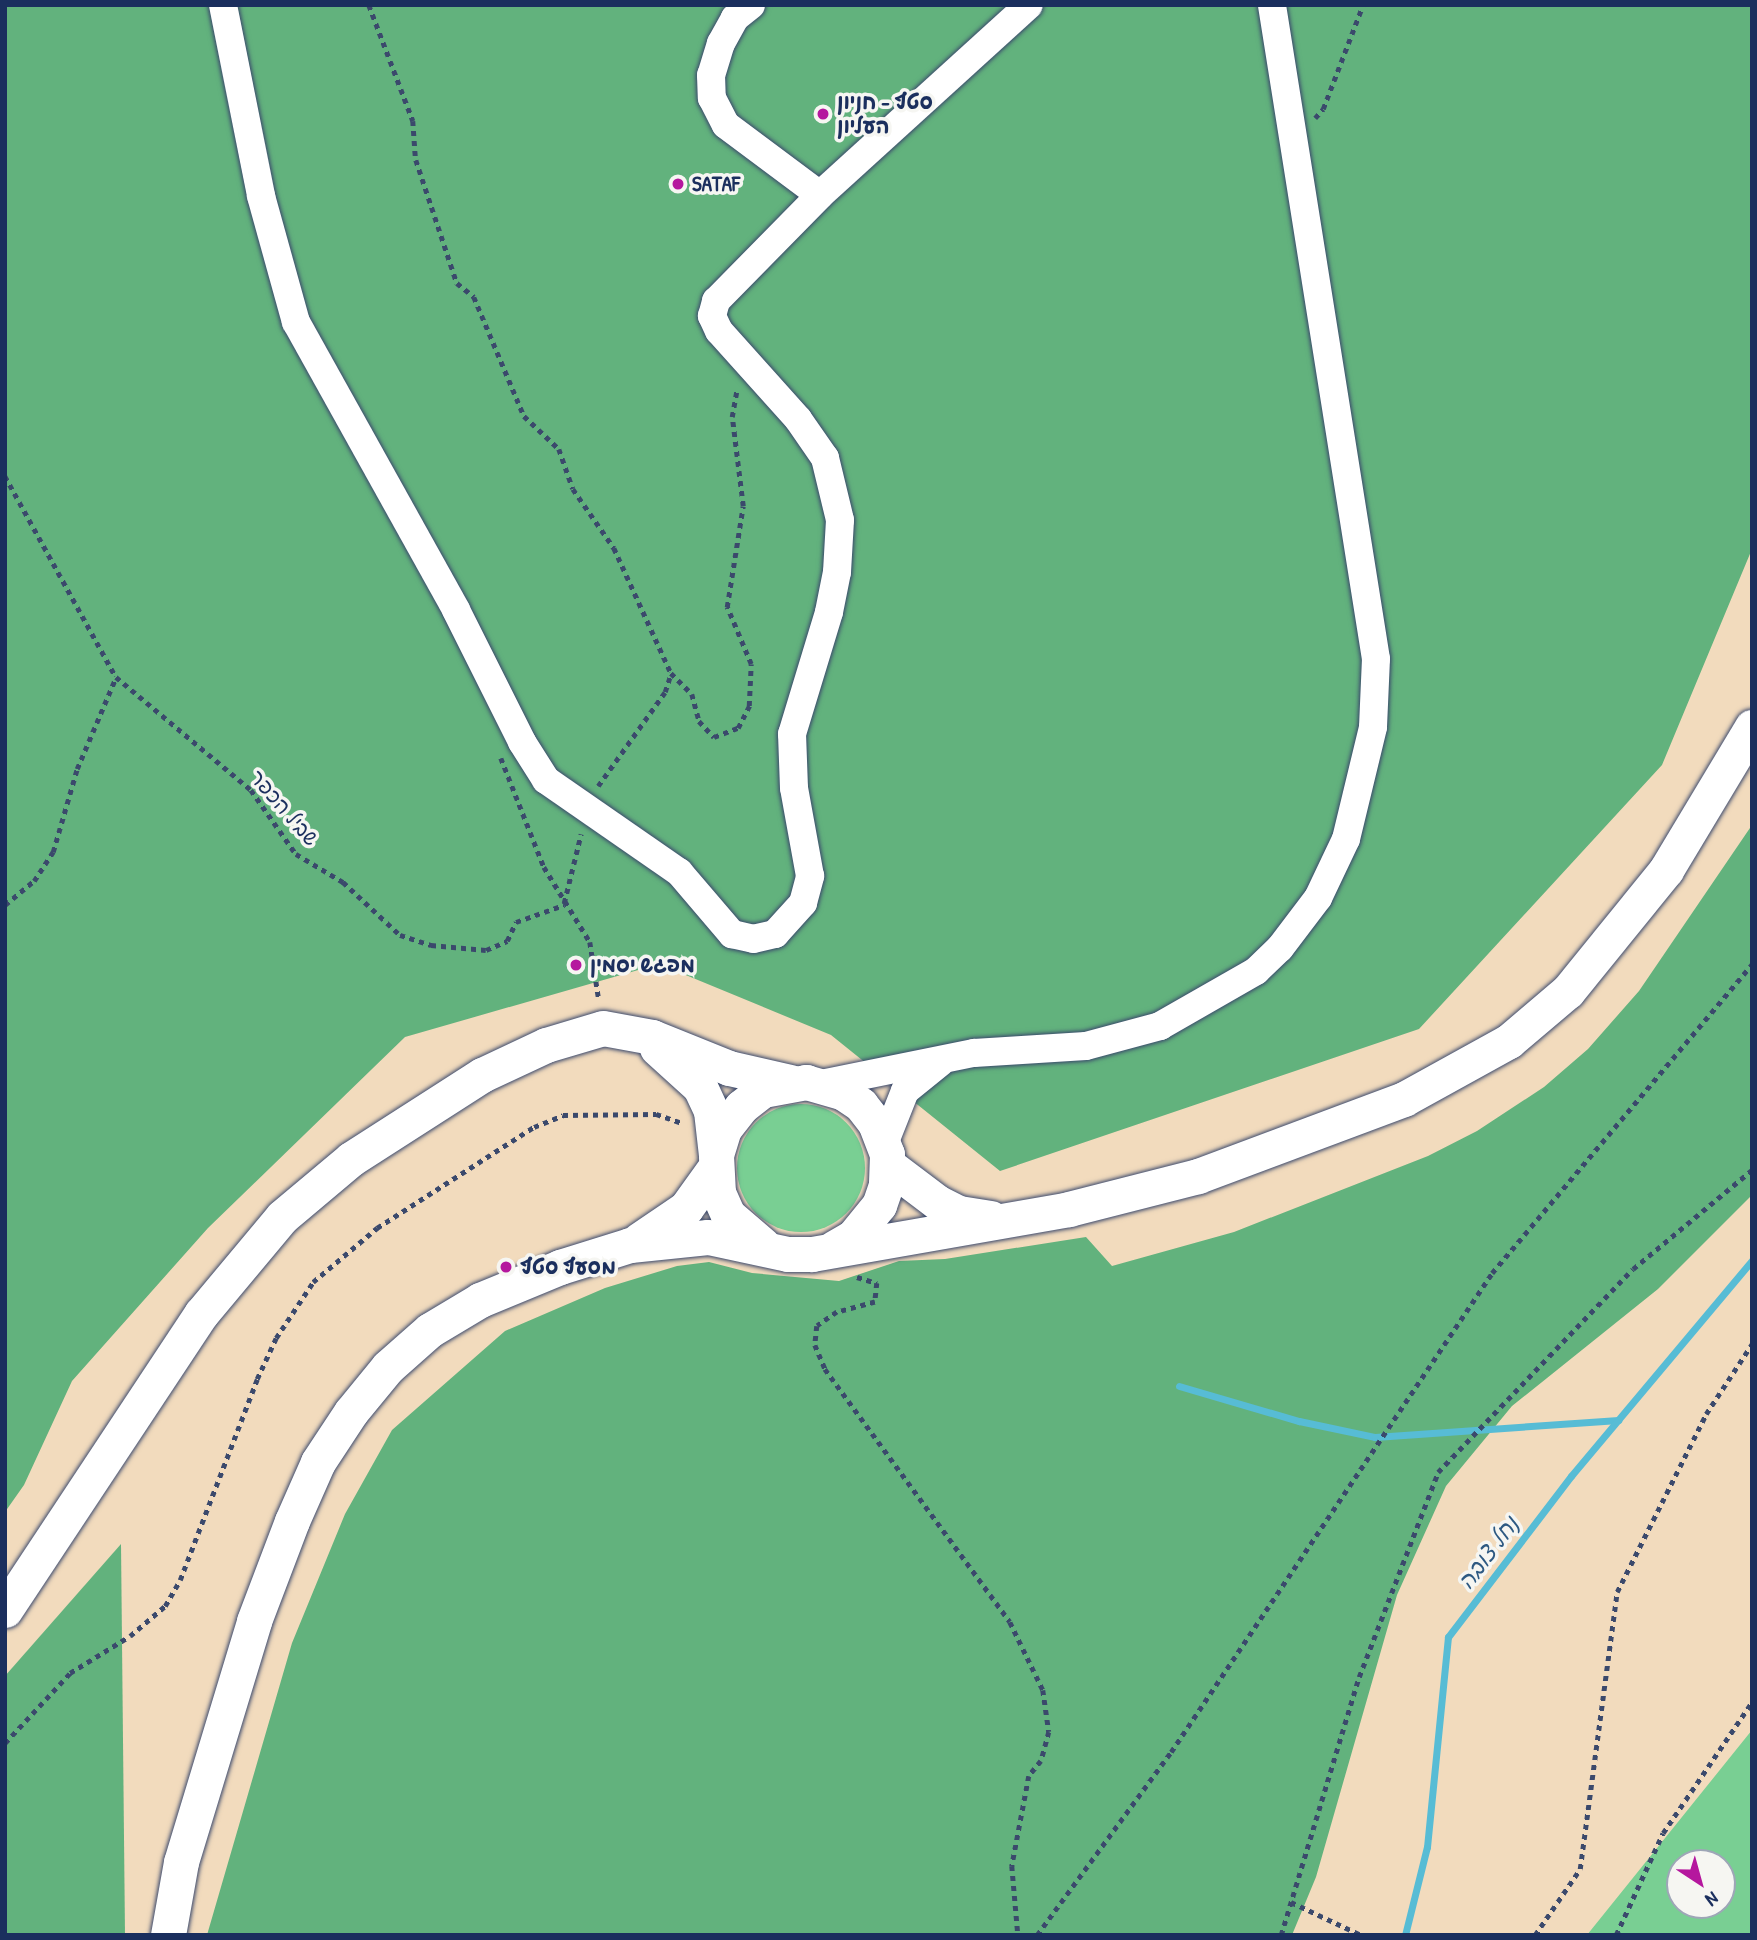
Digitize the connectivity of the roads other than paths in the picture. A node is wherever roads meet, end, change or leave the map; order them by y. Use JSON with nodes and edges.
{"nodes":[{"id":1,"x":223,"y":5,"type":"edge"},
{"id":2,"x":751,"y":5,"type":"edge"},
{"id":3,"x":1272,"y":5,"type":"edge"},
{"id":4,"x":1027,"y":6,"type":"edge"},
{"id":5,"x":820,"y":195,"type":"junction"},
{"id":6,"x":1752,"y":727,"type":"edge"},
{"id":7,"x":617,"y":1030,"type":"junction"},
{"id":8,"x":974,"y":1053,"type":"junction"},
{"id":9,"x":806,"y":1083,"type":"junction"},
{"id":10,"x":886,"y":1154,"type":"junction"},
{"id":11,"x":715,"y":1162,"type":"junction"},
{"id":12,"x":1022,"y":1217,"type":"junction"},
{"id":13,"x":630,"y":1245,"type":"junction"},
{"id":14,"x":764,"y":1246,"type":"junction"},
{"id":15,"x":843,"y":1261,"type":"junction"},
{"id":16,"x":5,"y":1610,"type":"edge"},
{"id":17,"x":168,"y":1935,"type":"edge"}],
"edges":[{"from":1,"to":5,"type":"street"},
{"from":2,"to":5,"type":"street"},
{"from":3,"to":8,"type":"street"},
{"from":4,"to":5,"type":"street"},
{"from":6,"to":12,"type":"main road"},
{"from":7,"to":9,"type":"main road"},
{"from":7,"to":11,"type":"main road"},
{"from":7,"to":16,"type":"main road"},
{"from":8,"to":9,"type":"street"},
{"from":8,"to":10,"type":"street"},
{"from":9,"to":10,"type":"main road"},
{"from":9,"to":11,"type":"main road"},
{"from":10,"to":12,"type":"main road"},
{"from":10,"to":15,"type":"main road"},
{"from":11,"to":13,"type":"main road"},
{"from":11,"to":14,"type":"main road"},
{"from":12,"to":15,"type":"main road"},
{"from":13,"to":14,"type":"main road"},
{"from":13,"to":17,"type":"main road"},
{"from":14,"to":15,"type":"main road"}]}
